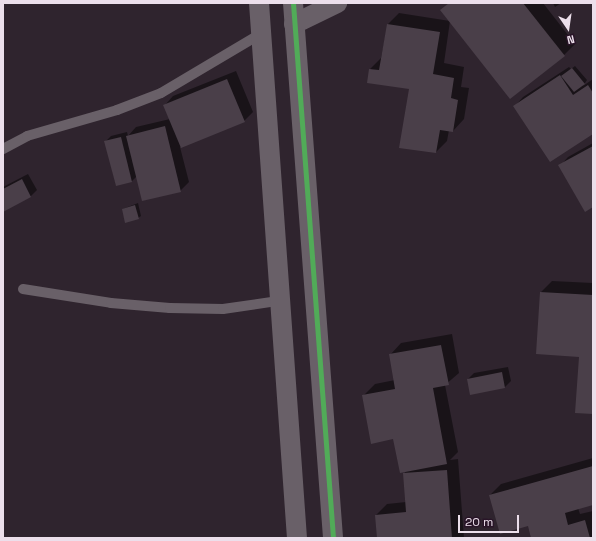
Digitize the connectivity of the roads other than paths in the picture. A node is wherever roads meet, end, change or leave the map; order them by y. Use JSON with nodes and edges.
{"nodes":[{"id":1,"x":259,"y":3,"type":"edge"},
{"id":2,"x":293,"y":3,"type":"edge"},
{"id":3,"x":337,"y":3,"type":"edge"},
{"id":4,"x":294,"y":24,"type":"junction"},
{"id":5,"x":262,"y":33,"type":"junction"},
{"id":6,"x":3,"y":150,"type":"edge"},
{"id":7,"x":23,"y":289,"type":"dead end"},
{"id":8,"x":278,"y":301,"type":"junction"},
{"id":9,"x":297,"y":538,"type":"edge"},
{"id":10,"x":333,"y":538,"type":"edge"}],
"edges":[{"from":1,"to":5,"type":"street"},
{"from":2,"to":4,"type":"street"},
{"from":3,"to":4,"type":"street"},
{"from":4,"to":10,"type":"street"},
{"from":5,"to":6,"type":"lane"},
{"from":5,"to":8,"type":"street"},
{"from":7,"to":8,"type":"lane"},
{"from":8,"to":9,"type":"street"}]}
